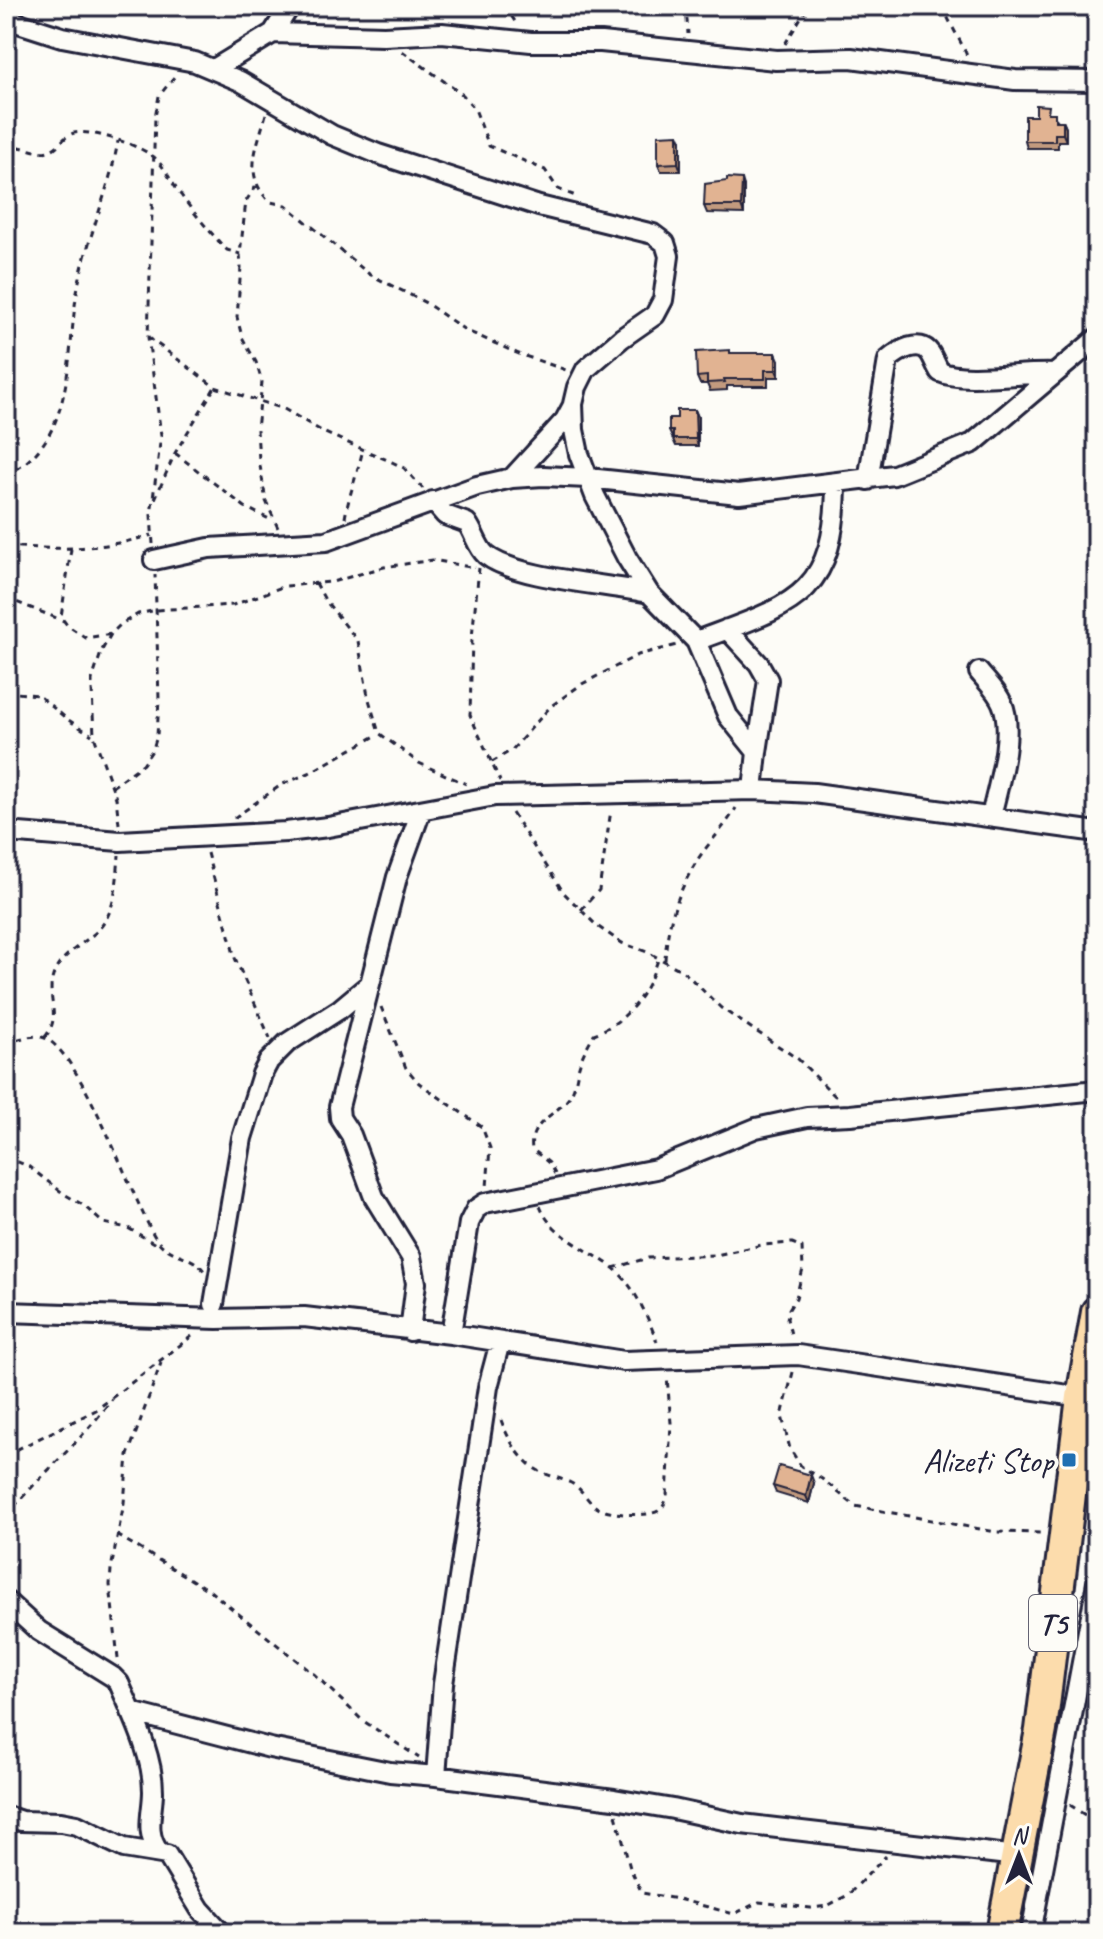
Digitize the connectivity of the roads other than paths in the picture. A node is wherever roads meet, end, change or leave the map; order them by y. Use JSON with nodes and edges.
{"nodes":[{"id":1,"x":290,"y":6,"type":"edge"},
{"id":2,"x":6,"y":19,"type":"edge"},
{"id":3,"x":273,"y":33,"type":"junction"},
{"id":4,"x":214,"y":69,"type":"junction"},
{"id":5,"x":1097,"y":81,"type":"edge"},
{"id":6,"x":1097,"y":338,"type":"edge"},
{"id":7,"x":1054,"y":374,"type":"junction"},
{"id":8,"x":573,"y":404,"type":"junction"},
{"id":9,"x":512,"y":478,"type":"junction"},
{"id":10,"x":588,"y":478,"type":"junction"},
{"id":11,"x":868,"y":480,"type":"junction"},
{"id":12,"x":836,"y":484,"type":"junction"},
{"id":13,"x":432,"y":502,"type":"junction"},
{"id":14,"x":154,"y":560,"type":"road end"},
{"id":15,"x":649,"y":593,"type":"junction"},
{"id":16,"x":727,"y":629,"type":"junction"},
{"id":17,"x":696,"y":641,"type":"junction"},
{"id":18,"x":979,"y":672,"type":"dead end"},
{"id":19,"x":757,"y":752,"type":"junction"},
{"id":20,"x":750,"y":790,"type":"junction"},
{"id":21,"x":421,"y":811,"type":"junction"},
{"id":22,"x":991,"y":816,"type":"junction"},
{"id":23,"x":6,"y":832,"type":"edge"},
{"id":24,"x":1097,"y":832,"type":"edge"},
{"id":25,"x":370,"y":984,"type":"junction"},
{"id":26,"x":1097,"y":1090,"type":"edge"},
{"id":27,"x":215,"y":1311,"type":"junction"},
{"id":28,"x":6,"y":1312,"type":"edge"},
{"id":29,"x":1097,"y":1312,"type":"edge"},
{"id":30,"x":410,"y":1331,"type":"junction"},
{"id":31,"x":451,"y":1334,"type":"junction"},
{"id":32,"x":500,"y":1342,"type":"junction"},
{"id":33,"x":1088,"y":1392,"type":"edge"},
{"id":34,"x":1097,"y":1583,"type":"edge"},
{"id":35,"x":6,"y":1601,"type":"edge"},
{"id":36,"x":131,"y":1712,"type":"junction"},
{"id":37,"x":437,"y":1772,"type":"junction"},
{"id":38,"x":6,"y":1816,"type":"edge"},
{"id":39,"x":159,"y":1852,"type":"junction"},
{"id":40,"x":1017,"y":1856,"type":"junction"},
{"id":41,"x":222,"y":1933,"type":"edge"},
{"id":42,"x":1002,"y":1933,"type":"edge"},
{"id":43,"x":1031,"y":1933,"type":"edge"}],
"edges":[{"from":1,"to":3,"type":"street"},
{"from":2,"to":4,"type":"street"},
{"from":3,"to":4,"type":"street"},
{"from":3,"to":5,"type":"street"},
{"from":4,"to":8,"type":"street"},
{"from":6,"to":7,"type":"street"},
{"from":7,"to":11,"type":"street"},
{"from":7,"to":11,"type":"street"},
{"from":8,"to":9,"type":"street"},
{"from":8,"to":10,"type":"street"},
{"from":9,"to":10,"type":"street"},
{"from":9,"to":13,"type":"street"},
{"from":10,"to":12,"type":"street"},
{"from":10,"to":15,"type":"street"},
{"from":11,"to":12,"type":"street"},
{"from":12,"to":16,"type":"street"},
{"from":13,"to":14,"type":"street"},
{"from":13,"to":15,"type":"street"},
{"from":15,"to":17,"type":"street"},
{"from":16,"to":17,"type":"street"},
{"from":16,"to":19,"type":"street"},
{"from":17,"to":19,"type":"street"},
{"from":18,"to":22,"type":"street"},
{"from":19,"to":20,"type":"street"},
{"from":20,"to":21,"type":"street"},
{"from":20,"to":22,"type":"street"},
{"from":21,"to":23,"type":"street"},
{"from":21,"to":25,"type":"street"},
{"from":22,"to":24,"type":"street"},
{"from":25,"to":27,"type":"street"},
{"from":25,"to":30,"type":"street"},
{"from":26,"to":31,"type":"street"},
{"from":27,"to":28,"type":"street"},
{"from":27,"to":30,"type":"street"},
{"from":29,"to":33,"type":"highway","number":"T5"},
{"from":30,"to":31,"type":"street"},
{"from":31,"to":32,"type":"street"},
{"from":32,"to":33,"type":"street"},
{"from":32,"to":37,"type":"street"},
{"from":33,"to":40,"type":"highway","number":"T5"},
{"from":34,"to":43,"type":"street"},
{"from":35,"to":36,"type":"street"},
{"from":36,"to":37,"type":"street"},
{"from":36,"to":39,"type":"street"},
{"from":37,"to":40,"type":"street"},
{"from":38,"to":39,"type":"street"},
{"from":39,"to":41,"type":"street"},
{"from":40,"to":42,"type":"highway","number":"T5"}]}
